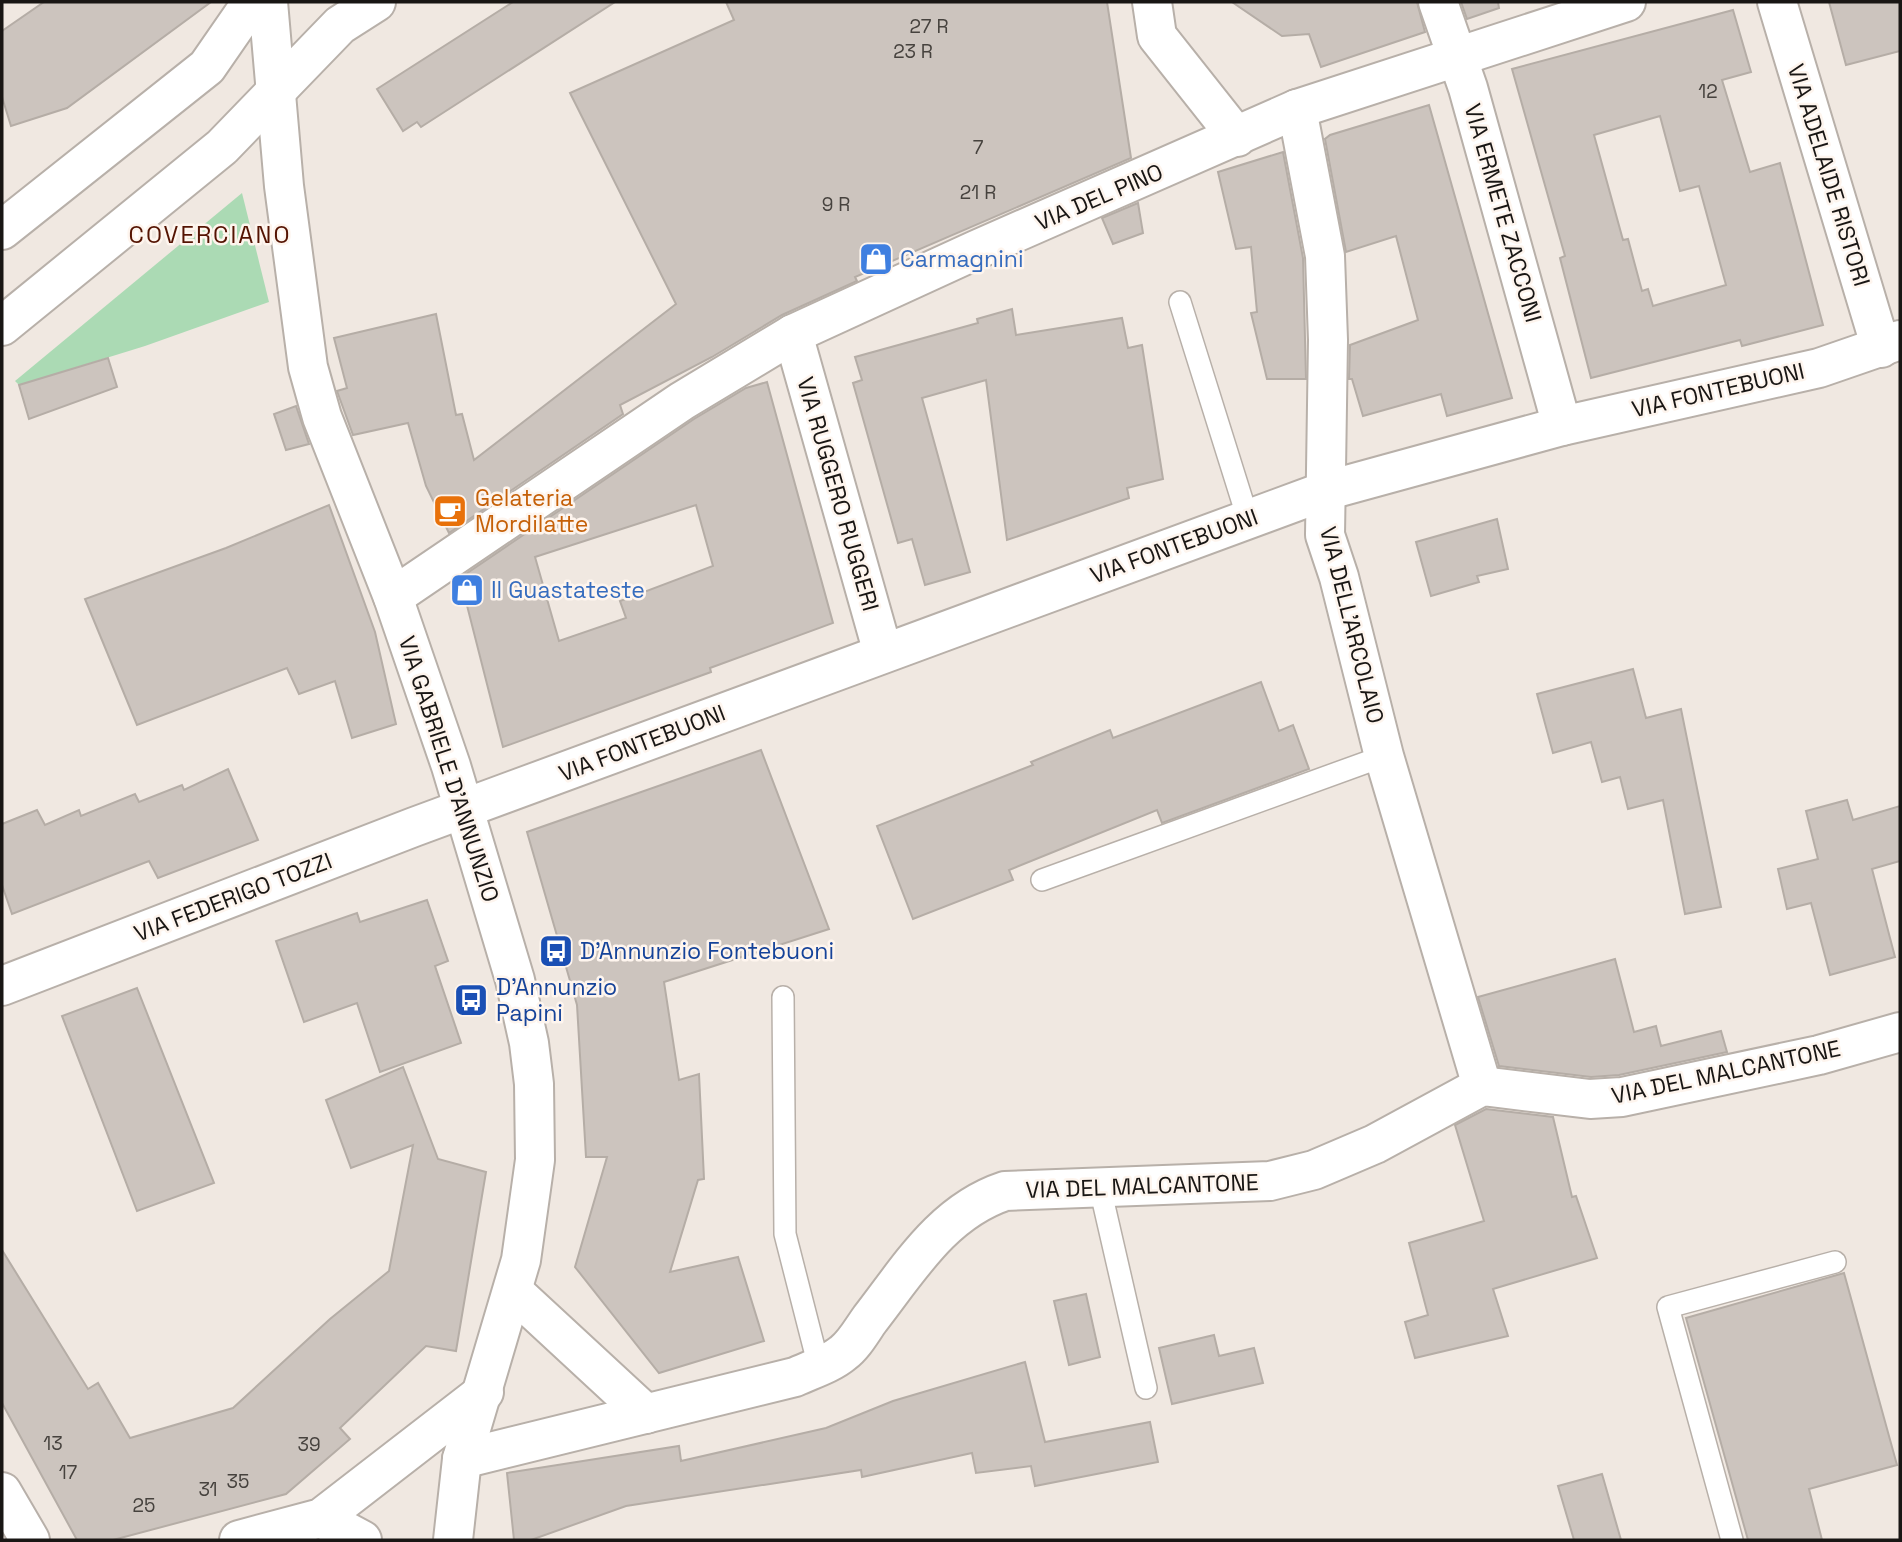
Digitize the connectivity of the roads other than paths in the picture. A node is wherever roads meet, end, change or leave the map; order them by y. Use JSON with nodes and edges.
{"nodes":[{"id":1,"x":252,"y":2,"type":"edge"},
{"id":2,"x":268,"y":2,"type":"edge"},
{"id":3,"x":376,"y":2,"type":"edge"},
{"id":4,"x":1152,"y":2,"type":"edge"},
{"id":5,"x":1438,"y":2,"type":"edge"},
{"id":6,"x":1626,"y":2,"type":"edge"},
{"id":7,"x":1777,"y":2,"type":"edge"},
{"id":8,"x":1458,"y":59,"type":"junction"},
{"id":9,"x":277,"y":91,"type":"junction"},
{"id":10,"x":1297,"y":109,"type":"junction"},
{"id":11,"x":1237,"y":137,"type":"junction"},
{"id":12,"x":2,"y":230,"type":"edge"},
{"id":13,"x":1180,"y":302,"type":"dead end"},
{"id":14,"x":2,"y":326,"type":"edge"},
{"id":15,"x":793,"y":334,"type":"junction"},
{"id":16,"x":1891,"y":344,"type":"edge"},
{"id":17,"x":1562,"y":426,"type":"junction"},
{"id":18,"x":1325,"y":491,"type":"junction"},
{"id":19,"x":1248,"y":519,"type":"junction"},
{"id":20,"x":393,"y":597,"type":"junction"},
{"id":21,"x":883,"y":653,"type":"junction"},
{"id":22,"x":1384,"y":756,"type":"junction"},
{"id":23,"x":465,"y":809,"type":"junction"},
{"id":24,"x":1042,"y":880,"type":"dead end"},
{"id":25,"x":2,"y":986,"type":"edge"},
{"id":26,"x":783,"y":997,"type":"dead end"},
{"id":27,"x":1900,"y":1032,"type":"edge"},
{"id":28,"x":1482,"y":1086,"type":"junction"},
{"id":29,"x":1100,"y":1188,"type":"junction"},
{"id":30,"x":1835,"y":1262,"type":"dead end"},
{"id":31,"x":514,"y":1292,"type":"junction"},
{"id":32,"x":831,"y":1360,"type":"junction"},
{"id":33,"x":1146,"y":1388,"type":"dead end"},
{"id":34,"x":484,"y":1392,"type":"junction"},
{"id":35,"x":646,"y":1414,"type":"junction"},
{"id":36,"x":462,"y":1459,"type":"junction"},
{"id":37,"x":2,"y":1492,"type":"edge"},
{"id":38,"x":321,"y":1518,"type":"junction"},
{"id":39,"x":30,"y":1540,"type":"edge"},
{"id":40,"x":239,"y":1540,"type":"edge"},
{"id":41,"x":362,"y":1540,"type":"edge"},
{"id":42,"x":453,"y":1540,"type":"edge"},
{"id":43,"x":1731,"y":1540,"type":"edge"}],
"edges":[{"from":1,"to":12,"type":"street"},
{"from":2,"to":9,"type":"street","name":"VIA GABRIELE D'ANNUNZIO"},
{"from":3,"to":9,"type":"street"},
{"from":4,"to":11,"type":"street"},
{"from":5,"to":8,"type":"street","name":"VIA ERMETE ZACCONI"},
{"from":6,"to":8,"type":"street","name":"VIA DEL PINO"},
{"from":7,"to":16,"type":"street","name":"VIA ADELAIDE RISTORI"},
{"from":8,"to":10,"type":"street","name":"VIA DEL PINO"},
{"from":8,"to":17,"type":"street","name":"VIA ERMETE ZACCONI"},
{"from":9,"to":14,"type":"street"},
{"from":9,"to":20,"type":"street","name":"VIA GABRIELE D'ANNUNZIO"},
{"from":10,"to":11,"type":"street","name":"VIA DEL PINO"},
{"from":10,"to":18,"type":"street","name":"VIA DELL'ARCOLAIO"},
{"from":11,"to":15,"type":"street","name":"VIA DEL PINO"},
{"from":13,"to":19,"type":"lane"},
{"from":15,"to":20,"type":"street","name":"VIA DEL PINO"},
{"from":15,"to":21,"type":"street","name":"VIA RUGGERO RUGGERI"},
{"from":16,"to":17,"type":"street","name":"VIA FONTEBUONI"},
{"from":17,"to":18,"type":"street","name":"VIA FONTEBUONI"},
{"from":18,"to":19,"type":"street","name":"VIA FONTEBUONI"},
{"from":18,"to":22,"type":"street","name":"VIA DELL'ARCOLAIO"},
{"from":19,"to":21,"type":"street","name":"VIA FONTEBUONI"},
{"from":20,"to":23,"type":"street","name":"VIA GABRIELE D'ANNUNZIO"},
{"from":21,"to":23,"type":"street","name":"VIA FONTEBUONI"},
{"from":22,"to":24,"type":"lane"},
{"from":22,"to":28,"type":"street","name":"VIA DELL'ARCOLAIO"},
{"from":23,"to":25,"type":"street","name":"VIA FEDERIGO TOZZI"},
{"from":23,"to":31,"type":"street","name":"VIA GABRIELE D'ANNUNZIO"},
{"from":26,"to":32,"type":"lane"},
{"from":27,"to":28,"type":"street","name":"VIA DEL MALCANTONE"},
{"from":28,"to":29,"type":"street","name":"VIA DEL MALCANTONE"},
{"from":29,"to":32,"type":"street","name":"VIA DEL MALCANTONE"},
{"from":29,"to":33,"type":"lane"},
{"from":30,"to":43,"type":"lane"},
{"from":31,"to":34,"type":"street","name":"VIA GABRIELE D'ANNUNZIO"},
{"from":31,"to":35,"type":"street"},
{"from":32,"to":35,"type":"street"},
{"from":34,"to":36,"type":"street","name":"VIA GABRIELE D'ANNUNZIO"},
{"from":34,"to":38,"type":"street"},
{"from":35,"to":36,"type":"street"},
{"from":36,"to":42,"type":"street","name":"VIA GABRIELE D'ANNUNZIO"},
{"from":37,"to":39,"type":"street"},
{"from":38,"to":40,"type":"street"},
{"from":38,"to":41,"type":"street"}]}
